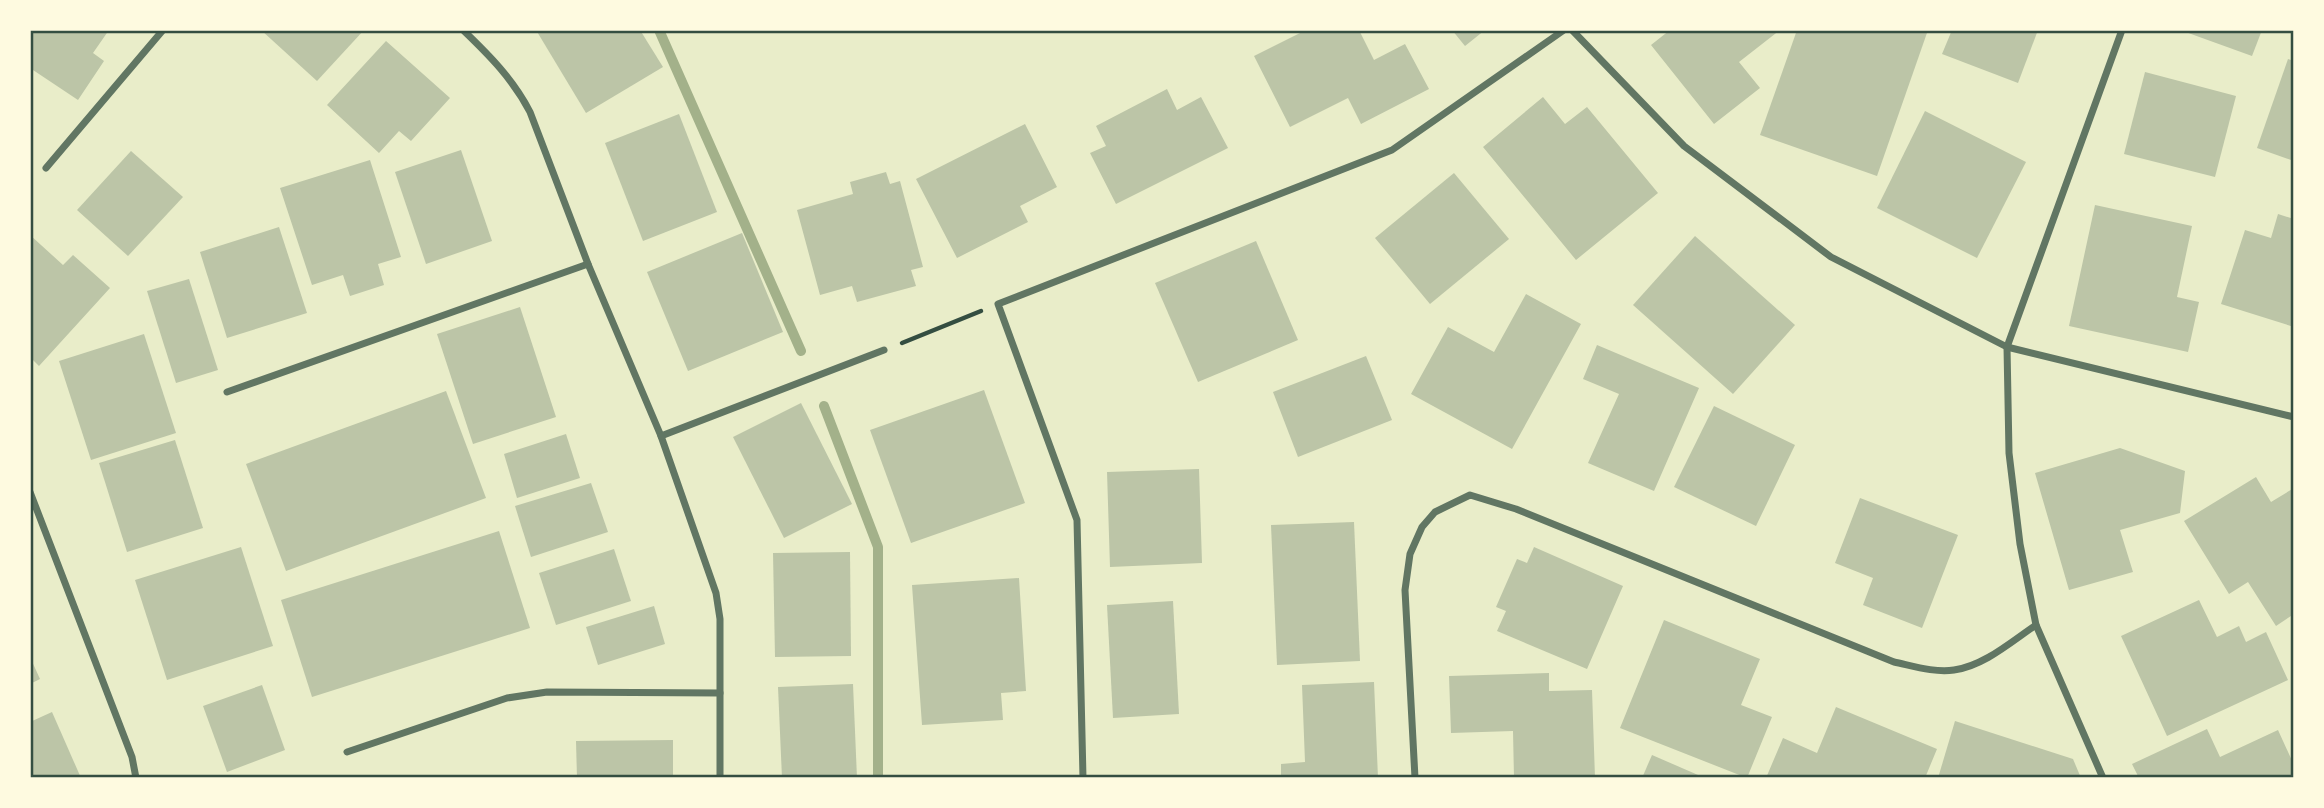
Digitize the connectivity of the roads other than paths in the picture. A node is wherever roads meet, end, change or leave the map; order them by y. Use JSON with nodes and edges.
{"nodes":[{"id":1,"x":163,"y":30,"type":"edge"},
{"id":2,"x":463,"y":30,"type":"edge"},
{"id":3,"x":1564,"y":30,"type":"edge"},
{"id":4,"x":1572,"y":30,"type":"edge"},
{"id":5,"x":2122,"y":30,"type":"edge"},
{"id":6,"x":46,"y":168,"type":"dead end"},
{"id":7,"x":588,"y":264,"type":"junction"},
{"id":8,"x":2007,"y":347,"type":"junction"},
{"id":9,"x":884,"y":350,"type":"road end"},
{"id":10,"x":227,"y":392,"type":"dead end"},
{"id":11,"x":2294,"y":417,"type":"edge"},
{"id":12,"x":661,"y":436,"type":"junction"},
{"id":13,"x":30,"y":492,"type":"edge"},
{"id":14,"x":2036,"y":625,"type":"junction"},
{"id":15,"x":720,"y":693,"type":"junction"},
{"id":16,"x":347,"y":752,"type":"dead end"},
{"id":17,"x":136,"y":778,"type":"edge"},
{"id":18,"x":720,"y":778,"type":"edge"},
{"id":19,"x":1083,"y":778,"type":"edge"},
{"id":20,"x":1415,"y":778,"type":"edge"},
{"id":21,"x":2103,"y":778,"type":"edge"}],
"edges":[{"from":1,"to":6,"type":"street"},
{"from":2,"to":7,"type":"street"},
{"from":3,"to":19,"type":"street"},
{"from":4,"to":8,"type":"street"},
{"from":5,"to":8,"type":"street"},
{"from":7,"to":10,"type":"street"},
{"from":7,"to":12,"type":"street"},
{"from":8,"to":11,"type":"street"},
{"from":8,"to":14,"type":"street"},
{"from":9,"to":12,"type":"street"},
{"from":12,"to":15,"type":"street"},
{"from":13,"to":17,"type":"street"},
{"from":14,"to":20,"type":"street"},
{"from":14,"to":21,"type":"street"},
{"from":15,"to":16,"type":"street"},
{"from":15,"to":18,"type":"street"}]}
